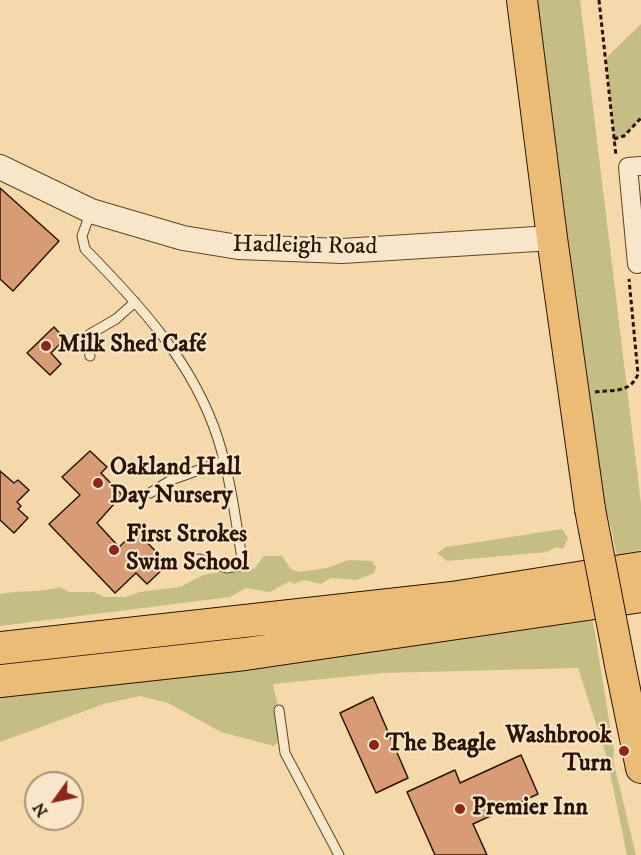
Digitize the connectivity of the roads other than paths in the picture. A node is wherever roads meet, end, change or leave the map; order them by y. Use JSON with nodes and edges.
{"nodes":[{"id":1,"x":522,"y":0,"type":"edge"},
{"id":2,"x":641,"y":166,"type":"edge"},
{"id":3,"x":0,"y":167,"type":"edge"},
{"id":4,"x":91,"y":211,"type":"junction"},
{"id":5,"x":637,"y":231,"type":"edge"},
{"id":6,"x":552,"y":238,"type":"junction"},
{"id":7,"x":633,"y":271,"type":"road end"},
{"id":8,"x":135,"y":302,"type":"junction"},
{"id":9,"x":90,"y":356,"type":"dead end"},
{"id":10,"x":224,"y":461,"type":"junction"},
{"id":11,"x":150,"y":493,"type":"dead end"},
{"id":12,"x":199,"y":559,"type":"dead end"},
{"id":13,"x":641,"y":568,"type":"edge"},
{"id":14,"x":641,"y":596,"type":"edge"},
{"id":15,"x":0,"y":648,"type":"edge"},
{"id":16,"x":0,"y":681,"type":"edge"},
{"id":17,"x":279,"y":710,"type":"dead end"},
{"id":18,"x":641,"y":768,"type":"edge"},
{"id":19,"x":339,"y":855,"type":"edge"}],
"edges":[{"from":1,"to":6,"type":"main road"},
{"from":2,"to":5,"type":"street"},
{"from":3,"to":4,"type":"street","name":"Hadleigh Road"},
{"from":4,"to":6,"type":"street","name":"Hadleigh Road"},
{"from":4,"to":8,"type":"lane"},
{"from":5,"to":7,"type":"street"},
{"from":6,"to":18,"type":"main road","bridge":true},
{"from":8,"to":9,"type":"lane"},
{"from":8,"to":10,"type":"lane"},
{"from":10,"to":11,"type":"lane"},
{"from":10,"to":12,"type":"lane"},
{"from":13,"to":15,"type":"highway"},
{"from":14,"to":16,"type":"highway"},
{"from":17,"to":19,"type":"lane"}]}
